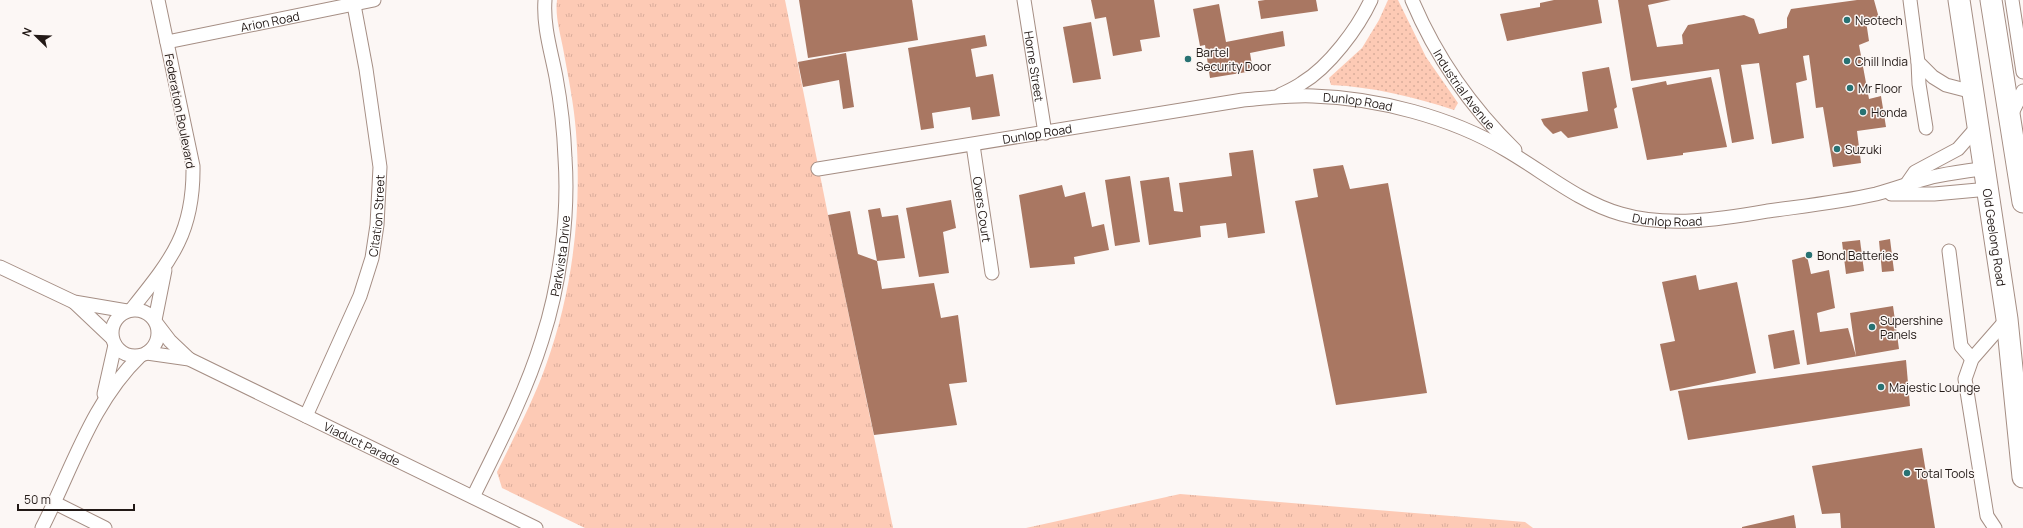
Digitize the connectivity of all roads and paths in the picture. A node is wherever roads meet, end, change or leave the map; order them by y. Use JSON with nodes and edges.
{"nodes":[{"id":1,"x":158,"y":0,"type":"edge"},
{"id":2,"x":374,"y":0,"type":"edge"},
{"id":3,"x":545,"y":0,"type":"edge"},
{"id":4,"x":1024,"y":0,"type":"edge"},
{"id":5,"x":1371,"y":0,"type":"edge"},
{"id":6,"x":1412,"y":0,"type":"edge"},
{"id":7,"x":1910,"y":0,"type":"edge"},
{"id":8,"x":1959,"y":0,"type":"edge"},
{"id":9,"x":1991,"y":0,"type":"edge"},
{"id":10,"x":2012,"y":0,"type":"edge"},
{"id":11,"x":354,"y":5,"type":"junction"},
{"id":12,"x":167,"y":42,"type":"junction"},
{"id":13,"x":1999,"y":52,"type":"junction"},
{"id":14,"x":1918,"y":62,"type":"junction"},
{"id":15,"x":2023,"y":72,"type":"edge"},
{"id":16,"x":2023,"y":90,"type":"edge"},
{"id":17,"x":1974,"y":92,"type":"junction"},
{"id":18,"x":1277,"y":97,"type":"junction"},
{"id":19,"x":2009,"y":119,"type":"junction"},
{"id":20,"x":1979,"y":125,"type":"junction"},
{"id":21,"x":1926,"y":128,"type":"dead end"},
{"id":22,"x":1045,"y":133,"type":"junction"},
{"id":23,"x":973,"y":145,"type":"junction"},
{"id":24,"x":2020,"y":162,"type":"edge"},
{"id":25,"x":1535,"y":167,"type":"junction"},
{"id":26,"x":1986,"y":168,"type":"junction"},
{"id":27,"x":818,"y":169,"type":"dead end"},
{"id":28,"x":1906,"y":185,"type":"junction"},
{"id":29,"x":1989,"y":189,"type":"junction"},
{"id":30,"x":2022,"y":191,"type":"edge"},
{"id":31,"x":1875,"y":194,"type":"junction"},
{"id":32,"x":1949,"y":251,"type":"dead end"},
{"id":33,"x":166,"y":266,"type":"junction"},
{"id":34,"x":0,"y":267,"type":"edge"},
{"id":35,"x":992,"y":273,"type":"dead end"},
{"id":36,"x":74,"y":302,"type":"junction"},
{"id":37,"x":129,"y":310,"type":"junction"},
{"id":38,"x":2007,"y":319,"type":"junction"},
{"id":39,"x":156,"y":322,"type":"junction"},
{"id":40,"x":114,"y":341,"type":"junction"},
{"id":41,"x":144,"y":354,"type":"junction"},
{"id":42,"x":189,"y":359,"type":"junction"},
{"id":43,"x":1972,"y":359,"type":"junction"},
{"id":44,"x":102,"y":403,"type":"junction"},
{"id":45,"x":306,"y":416,"type":"junction"},
{"id":46,"x":2022,"y":451,"type":"edge"},
{"id":47,"x":2023,"y":476,"type":"edge"},
{"id":48,"x":473,"y":498,"type":"junction"},
{"id":49,"x":55,"y":503,"type":"junction"},
{"id":50,"x":42,"y":528,"type":"edge"},
{"id":51,"x":105,"y":528,"type":"edge"},
{"id":52,"x":536,"y":528,"type":"edge"},
{"id":53,"x":1995,"y":528,"type":"edge"}],
"edges":[{"from":1,"to":12,"type":"street","name":"Federation Boulevard"},
{"from":2,"to":11,"type":"street","name":"Arion Road"},
{"from":3,"to":48,"type":"street","name":"Parkvista Drive"},
{"from":4,"to":22,"type":"street","name":"Horne Street"},
{"from":5,"to":18,"type":"street"},
{"from":6,"to":25,"type":"street","name":"Industrial Avenue"},
{"from":7,"to":14,"type":"street"},
{"from":8,"to":17,"type":"main road","name":"Old Geelong Road"},
{"from":9,"to":13,"type":"main road"},
{"from":10,"to":15,"type":"street"},
{"from":11,"to":12,"type":"street","name":"Arion Road"},
{"from":11,"to":45,"type":"street","name":"Citation Street"},
{"from":12,"to":33,"type":"street","name":"Federation Boulevard"},
{"from":13,"to":17,"type":"main road"},
{"from":13,"to":19,"type":"main road"},
{"from":14,"to":17,"type":"street"},
{"from":14,"to":21,"type":"street"},
{"from":16,"to":19,"type":"street"},
{"from":17,"to":20,"type":"main road","name":"Old Geelong Road"},
{"from":18,"to":22,"type":"street","name":"Dunlop Road"},
{"from":18,"to":25,"type":"street","name":"Dunlop Road"},
{"from":19,"to":24,"type":"main road"},
{"from":20,"to":26,"type":"main road","name":"Old Geelong Road"},
{"from":20,"to":28,"type":"street"},
{"from":22,"to":23,"type":"street","name":"Dunlop Road"},
{"from":23,"to":27,"type":"street","name":"Dunlop Road"},
{"from":23,"to":35,"type":"street","name":"Overs Court"},
{"from":24,"to":26,"type":"main road"},
{"from":24,"to":30,"type":"main road"},
{"from":25,"to":31,"type":"street","name":"Dunlop Road"},
{"from":26,"to":28,"type":"street","name":"Dunlop Road"},
{"from":26,"to":29,"type":"main road","name":"Old Geelong Road"},
{"from":28,"to":31,"type":"street","name":"Dunlop Road"},
{"from":29,"to":30,"type":"main road"},
{"from":29,"to":31,"type":"street","name":"Dunlop Road"},
{"from":29,"to":38,"type":"main road","name":"Old Geelong Road"},
{"from":32,"to":43,"type":"street"},
{"from":33,"to":37,"type":"street","name":"Federation Boulevard"},
{"from":33,"to":39,"type":"street","name":"Federation Boulevard"},
{"from":34,"to":36,"type":"street"},
{"from":36,"to":37,"type":"street"},
{"from":36,"to":40,"type":"street"},
{"from":37,"to":39,"type":"street"},
{"from":37,"to":40,"type":"street"},
{"from":38,"to":43,"type":"street"},
{"from":38,"to":46,"type":"main road","name":"Old Geelong Road"},
{"from":39,"to":41,"type":"street"},
{"from":39,"to":42,"type":"street","name":"Viaduct Parade"},
{"from":40,"to":41,"type":"street"},
{"from":40,"to":44,"type":"street"},
{"from":41,"to":42,"type":"street","name":"Viaduct Parade"},
{"from":41,"to":44,"type":"street"},
{"from":42,"to":45,"type":"street","name":"Viaduct Parade"},
{"from":43,"to":53,"type":"street"},
{"from":44,"to":49,"type":"street"},
{"from":45,"to":48,"type":"street","name":"Viaduct Parade"},
{"from":46,"to":47,"type":"main road","name":"Old Geelong Road"},
{"from":48,"to":52,"type":"street","name":"Viaduct Parade"},
{"from":49,"to":50,"type":"street"},
{"from":49,"to":51,"type":"street"}]}
